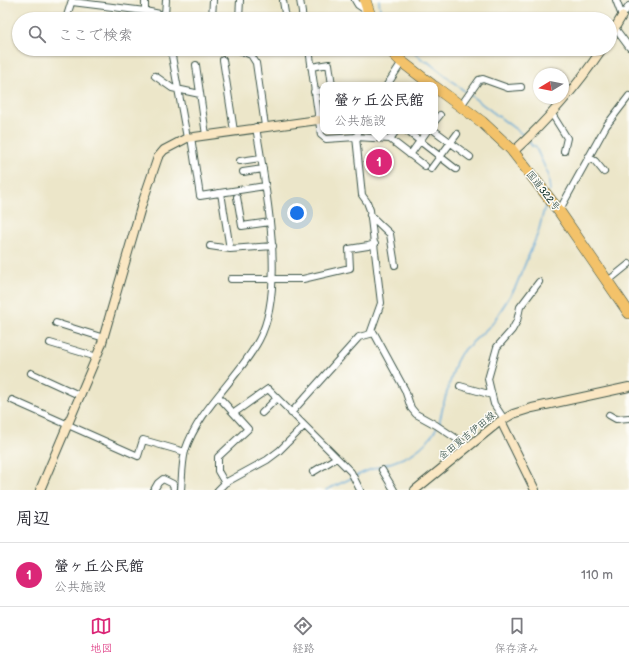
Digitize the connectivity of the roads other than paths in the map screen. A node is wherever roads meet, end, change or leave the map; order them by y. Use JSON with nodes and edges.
{"nodes":[{"id":1,"x":144,"y":0,"type":"edge"},
{"id":2,"x":166,"y":0,"type":"edge"},
{"id":3,"x":213,"y":0,"type":"edge"},
{"id":4,"x":240,"y":0,"type":"edge"},
{"id":5,"x":300,"y":0,"type":"edge"},
{"id":6,"x":355,"y":0,"type":"edge"},
{"id":7,"x":616,"y":0,"type":"edge"},
{"id":8,"x":72,"y":1,"type":"edge"},
{"id":9,"x":283,"y":1,"type":"dead end"},
{"id":10,"x":629,"y":6,"type":"edge"},
{"id":11,"x":368,"y":10,"type":"edge"},
{"id":12,"x":145,"y":11,"type":"junction"},
{"id":13,"x":68,"y":12,"type":"edge"},
{"id":14,"x":149,"y":12,"type":"edge"},
{"id":15,"x":167,"y":12,"type":"edge"},
{"id":16,"x":212,"y":12,"type":"edge"},
{"id":17,"x":239,"y":12,"type":"edge"},
{"id":18,"x":285,"y":12,"type":"edge"},
{"id":19,"x":301,"y":12,"type":"edge"},
{"id":20,"x":622,"y":16,"type":"junction"},
{"id":21,"x":617,"y":25,"type":"edge"},
{"id":22,"x":617,"y":31,"type":"edge"},
{"id":23,"x":629,"y":47,"type":"edge"},
{"id":24,"x":172,"y":56,"type":"dead end"},
{"id":25,"x":252,"y":56,"type":"edge"},
{"id":26,"x":310,"y":56,"type":"edge"},
{"id":27,"x":396,"y":56,"type":"edge"},
{"id":28,"x":597,"y":56,"type":"edge"},
{"id":29,"x":224,"y":60,"type":"dead end"},
{"id":30,"x":402,"y":62,"type":"junction"},
{"id":31,"x":196,"y":65,"type":"dead end"},
{"id":32,"x":311,"y":67,"type":"junction"},
{"id":33,"x":155,"y":76,"type":"dead end"},
{"id":34,"x":332,"y":82,"type":"edge"},
{"id":35,"x":389,"y":82,"type":"edge"},
{"id":36,"x":428,"y":82,"type":"edge"},
{"id":37,"x":521,"y":87,"type":"dead end"},
{"id":38,"x":177,"y":88,"type":"junction"},
{"id":39,"x":438,"y":90,"type":"edge"},
{"id":40,"x":320,"y":91,"type":"edge"},
{"id":41,"x":314,"y":92,"type":"junction"},
{"id":42,"x":200,"y":94,"type":"junction"},
{"id":43,"x":629,"y":96,"type":"edge"},
{"id":44,"x":460,"y":106,"type":"junction"},
{"id":45,"x":552,"y":114,"type":"junction"},
{"id":46,"x":320,"y":118,"type":"edge"},
{"id":47,"x":261,"y":127,"type":"junction"},
{"id":48,"x":234,"y":131,"type":"junction"},
{"id":49,"x":438,"y":133,"type":"edge"},
{"id":50,"x":321,"y":134,"type":"edge"},
{"id":51,"x":358,"y":134,"type":"edge"},
{"id":52,"x":394,"y":134,"type":"edge"},
{"id":53,"x":411,"y":134,"type":"edge"},
{"id":54,"x":425,"y":134,"type":"edge"},
{"id":55,"x":457,"y":134,"type":"dead end"},
{"id":56,"x":206,"y":135,"type":"junction"},
{"id":57,"x":189,"y":137,"type":"junction"},
{"id":58,"x":356,"y":137,"type":"junction"},
{"id":59,"x":390,"y":139,"type":"junction"},
{"id":60,"x":420,"y":141,"type":"junction"},
{"id":61,"x":451,"y":142,"type":"junction"},
{"id":62,"x":564,"y":151,"type":"dead end"},
{"id":63,"x":513,"y":152,"type":"junction"},
{"id":64,"x":410,"y":155,"type":"junction"},
{"id":65,"x":440,"y":156,"type":"junction"},
{"id":66,"x":470,"y":157,"type":"dead end"},
{"id":67,"x":588,"y":157,"type":"junction"},
{"id":68,"x":261,"y":158,"type":"junction"},
{"id":69,"x":240,"y":161,"type":"dead end"},
{"id":70,"x":425,"y":166,"type":"dead end"},
{"id":71,"x":456,"y":168,"type":"dead end"},
{"id":72,"x":263,"y":169,"type":"junction"},
{"id":73,"x":431,"y":169,"type":"dead end"},
{"id":74,"x":243,"y":172,"type":"dead end"},
{"id":75,"x":604,"y":172,"type":"dead end"},
{"id":76,"x":265,"y":186,"type":"junction"},
{"id":77,"x":221,"y":193,"type":"junction"},
{"id":78,"x":237,"y":197,"type":"dead end"},
{"id":79,"x":558,"y":210,"type":"junction"},
{"id":80,"x":370,"y":215,"type":"junction"},
{"id":81,"x":270,"y":222,"type":"junction"},
{"id":82,"x":374,"y":244,"type":"junction"},
{"id":83,"x":210,"y":246,"type":"dead end"},
{"id":84,"x":273,"y":246,"type":"junction"},
{"id":85,"x":230,"y":249,"type":"junction"},
{"id":86,"x":629,"y":264,"type":"edge"},
{"id":87,"x":395,"y":265,"type":"dead end"},
{"id":88,"x":271,"y":278,"type":"junction"},
{"id":89,"x":231,"y":279,"type":"dead end"},
{"id":90,"x":608,"y":281,"type":"junction"},
{"id":91,"x":539,"y":282,"type":"dead end"},
{"id":92,"x":629,"y":313,"type":"edge"},
{"id":93,"x":56,"y":323,"type":"dead end"},
{"id":94,"x":370,"y":334,"type":"junction"},
{"id":95,"x":104,"y":338,"type":"junction"},
{"id":96,"x":50,"y":343,"type":"dead end"},
{"id":97,"x":97,"y":357,"type":"junction"},
{"id":98,"x":31,"y":373,"type":"dead end"},
{"id":99,"x":460,"y":386,"type":"dead end"},
{"id":100,"x":629,"y":387,"type":"edge"},
{"id":101,"x":492,"y":395,"type":"junction"},
{"id":102,"x":81,"y":396,"type":"junction"},
{"id":103,"x":218,"y":396,"type":"junction"},
{"id":104,"x":277,"y":398,"type":"junction"},
{"id":105,"x":12,"y":400,"type":"dead end"},
{"id":106,"x":291,"y":412,"type":"junction"},
{"id":107,"x":234,"y":413,"type":"junction"},
{"id":108,"x":262,"y":414,"type":"dead end"},
{"id":109,"x":608,"y":415,"type":"dead end"},
{"id":110,"x":629,"y":418,"type":"edge"},
{"id":111,"x":503,"y":420,"type":"junction"},
{"id":112,"x":68,"y":425,"type":"junction"},
{"id":113,"x":304,"y":426,"type":"junction"},
{"id":114,"x":469,"y":447,"type":"junction"},
{"id":115,"x":185,"y":452,"type":"junction"},
{"id":116,"x":336,"y":458,"type":"junction"},
{"id":117,"x":382,"y":470,"type":"dead end"},
{"id":118,"x":313,"y":472,"type":"dead end"},
{"id":119,"x":225,"y":483,"type":"junction"},
{"id":120,"x":40,"y":490,"type":"edge"},
{"id":121,"x":154,"y":490,"type":"edge"},
{"id":122,"x":174,"y":490,"type":"edge"},
{"id":123,"x":181,"y":490,"type":"edge"},
{"id":124,"x":218,"y":490,"type":"edge"},
{"id":125,"x":360,"y":490,"type":"edge"},
{"id":126,"x":394,"y":490,"type":"edge"},
{"id":127,"x":415,"y":490,"type":"edge"},
{"id":128,"x":535,"y":490,"type":"edge"}],
"edges":[{"from":1,"to":12,"type":"street"},
{"from":2,"to":15,"type":"street"},
{"from":3,"to":16,"type":"street"},
{"from":4,"to":17,"type":"street"},
{"from":5,"to":19,"type":"street"},
{"from":6,"to":11,"type":"street"},
{"from":7,"to":20,"type":"street"},
{"from":8,"to":12,"type":"street"},
{"from":8,"to":13,"type":"street"},
{"from":9,"to":18,"type":"street"},
{"from":10,"to":20,"type":"street"},
{"from":12,"to":14,"type":"street"},
{"from":20,"to":21,"type":"street"},
{"from":22,"to":23,"type":"street"},
{"from":24,"to":38,"type":"street"},
{"from":25,"to":47,"type":"street"},
{"from":26,"to":32,"type":"street"},
{"from":27,"to":30,"type":"highway"},
{"from":28,"to":45,"type":"street"},
{"from":29,"to":48,"type":"street"},
{"from":30,"to":35,"type":"street"},
{"from":30,"to":36,"type":"highway"},
{"from":31,"to":42,"type":"street"},
{"from":32,"to":34,"type":"street"},
{"from":32,"to":41,"type":"street"},
{"from":33,"to":38,"type":"street"},
{"from":37,"to":44,"type":"street"},
{"from":38,"to":42,"type":"street"},
{"from":38,"to":57,"type":"street"},
{"from":39,"to":44,"type":"highway","name":"国道322号"},
{"from":40,"to":41,"type":"street"},
{"from":41,"to":46,"type":"street"},
{"from":42,"to":56,"type":"street"},
{"from":43,"to":67,"type":"street"},
{"from":44,"to":63,"type":"highway","name":"国道322号"},
{"from":45,"to":62,"type":"street"},
{"from":45,"to":63,"type":"street"},
{"from":46,"to":47,"type":"street"},
{"from":47,"to":48,"type":"street"},
{"from":47,"to":68,"type":"street"},
{"from":48,"to":56,"type":"street"},
{"from":49,"to":61,"type":"street"},
{"from":50,"to":58,"type":"street"},
{"from":51,"to":58,"type":"street"},
{"from":52,"to":59,"type":"street"},
{"from":53,"to":60,"type":"street"},
{"from":54,"to":60,"type":"street"},
{"from":55,"to":61,"type":"street"},
{"from":56,"to":57,"type":"street"},
{"from":57,"to":77,"type":"street"},
{"from":57,"to":95,"type":"street"},
{"from":58,"to":59,"type":"street"},
{"from":58,"to":80,"type":"street"},
{"from":59,"to":64,"type":"street"},
{"from":60,"to":64,"type":"street"},
{"from":60,"to":65,"type":"street"},
{"from":61,"to":65,"type":"street"},
{"from":61,"to":66,"type":"street"},
{"from":63,"to":79,"type":"highway","name":"国道322号"},
{"from":64,"to":70,"type":"street"},
{"from":65,"to":71,"type":"street"},
{"from":65,"to":73,"type":"street"},
{"from":67,"to":75,"type":"street"},
{"from":67,"to":79,"type":"street"},
{"from":68,"to":69,"type":"street"},
{"from":68,"to":72,"type":"street"},
{"from":72,"to":74,"type":"street"},
{"from":72,"to":76,"type":"street"},
{"from":76,"to":77,"type":"street"},
{"from":76,"to":81,"type":"street"},
{"from":77,"to":85,"type":"street"},
{"from":78,"to":81,"type":"street"},
{"from":79,"to":90,"type":"highway","name":"国道322号"},
{"from":80,"to":82,"type":"street"},
{"from":80,"to":87,"type":"street"},
{"from":81,"to":84,"type":"street"},
{"from":82,"to":88,"type":"street"},
{"from":82,"to":94,"type":"street"},
{"from":83,"to":85,"type":"street"},
{"from":84,"to":85,"type":"street"},
{"from":84,"to":88,"type":"street"},
{"from":86,"to":90,"type":"street"},
{"from":88,"to":89,"type":"street"},
{"from":88,"to":103,"type":"street"},
{"from":90,"to":92,"type":"highway","name":"国道322号"},
{"from":91,"to":101,"type":"street"},
{"from":93,"to":95,"type":"street"},
{"from":94,"to":106,"type":"street"},
{"from":94,"to":114,"type":"street"},
{"from":95,"to":97,"type":"street"},
{"from":96,"to":97,"type":"street"},
{"from":97,"to":102,"type":"street"},
{"from":98,"to":102,"type":"street"},
{"from":99,"to":101,"type":"street"},
{"from":100,"to":111,"type":"street","name":"金田夏吉伊田線"},
{"from":101,"to":111,"type":"street"},
{"from":102,"to":112,"type":"street"},
{"from":103,"to":107,"type":"street"},
{"from":103,"to":115,"type":"street"},
{"from":104,"to":106,"type":"street"},
{"from":104,"to":107,"type":"street"},
{"from":104,"to":108,"type":"street"},
{"from":105,"to":112,"type":"street"},
{"from":106,"to":113,"type":"street"},
{"from":107,"to":119,"type":"street"},
{"from":109,"to":110,"type":"street"},
{"from":111,"to":114,"type":"street","name":"金田夏吉伊田線"},
{"from":111,"to":128,"type":"street"},
{"from":112,"to":115,"type":"street"},
{"from":112,"to":120,"type":"street"},
{"from":113,"to":116,"type":"street"},
{"from":113,"to":119,"type":"street"},
{"from":114,"to":127,"type":"street","name":"金田夏吉伊田線"},
{"from":115,"to":123,"type":"street"},
{"from":116,"to":118,"type":"street"},
{"from":116,"to":125,"type":"street"},
{"from":117,"to":126,"type":"street"},
{"from":119,"to":124,"type":"street"},
{"from":121,"to":122,"type":"street"}]}
